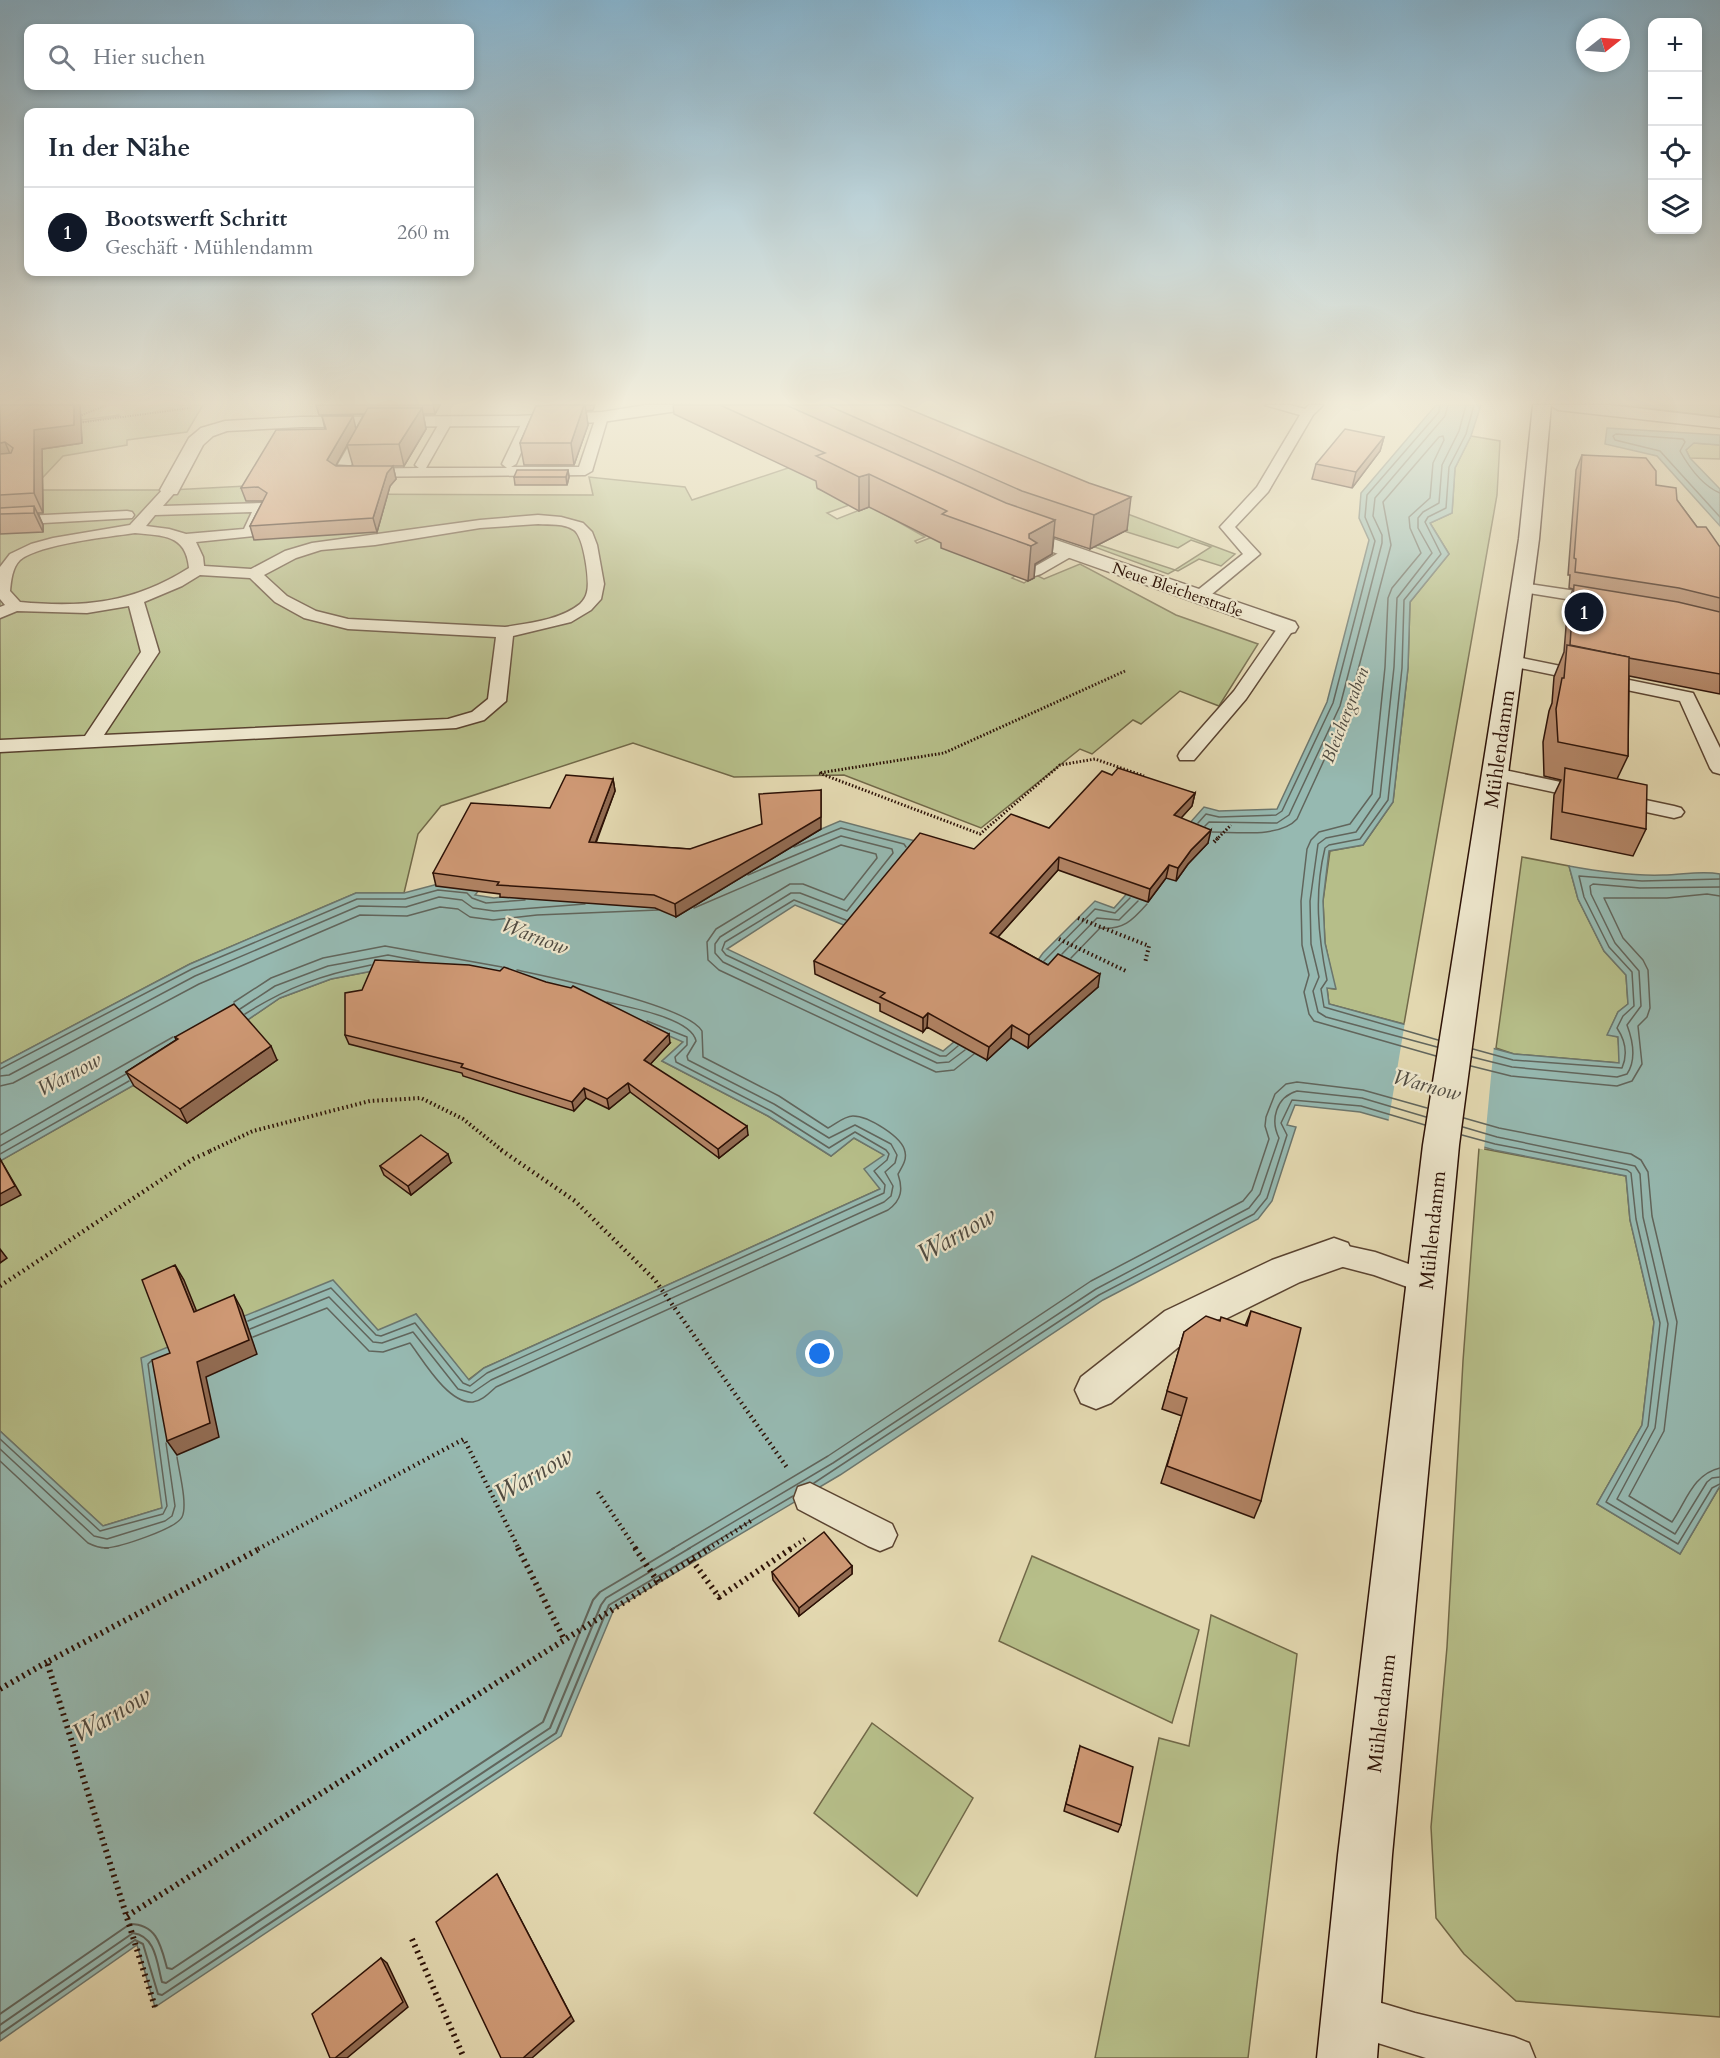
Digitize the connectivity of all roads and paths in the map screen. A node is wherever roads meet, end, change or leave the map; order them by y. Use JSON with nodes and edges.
{"nodes":[{"id":1,"x":160,"y":501,"type":"edge"},
{"id":2,"x":1252,"y":501,"type":"edge"},
{"id":3,"x":1532,"y":501,"type":"edge"},
{"id":4,"x":149,"y":513,"type":"junction"},
{"id":5,"x":72,"y":518,"type":"junction"},
{"id":6,"x":990,"y":521,"type":"edge"},
{"id":7,"x":0,"y":526,"type":"edge"},
{"id":8,"x":135,"y":529,"type":"junction"},
{"id":9,"x":0,"y":536,"type":"edge"},
{"id":10,"x":183,"y":539,"type":"junction"},
{"id":11,"x":1069,"y":552,"type":"junction"},
{"id":12,"x":16,"y":555,"type":"junction"},
{"id":13,"x":0,"y":556,"type":"edge"},
{"id":14,"x":197,"y":570,"type":"junction"},
{"id":15,"x":1035,"y":571,"type":"edge"},
{"id":16,"x":254,"y":574,"type":"junction"},
{"id":17,"x":1523,"y":580,"type":"junction"},
{"id":18,"x":1200,"y":596,"type":"junction"},
{"id":19,"x":1614,"y":596,"type":"edge"},
{"id":20,"x":136,"y":601,"type":"junction"},
{"id":21,"x":15,"y":606,"type":"junction"},
{"id":22,"x":0,"y":614,"type":"edge"},
{"id":23,"x":1287,"y":627,"type":"joint"},
{"id":24,"x":505,"y":632,"type":"junction"},
{"id":25,"x":1512,"y":661,"type":"junction"},
{"id":26,"x":1125,"y":671,"type":"dead end"},
{"id":27,"x":90,"y":742,"type":"junction"},
{"id":28,"x":0,"y":746,"type":"edge"},
{"id":29,"x":1187,"y":756,"type":"dead end"},
{"id":30,"x":1720,"y":768,"type":"edge"},
{"id":31,"x":1495,"y":774,"type":"junction"},
{"id":32,"x":1152,"y":779,"type":"edge"},
{"id":33,"x":1674,"y":812,"type":"dead end"},
{"id":34,"x":1232,"y":825,"type":"dead end"},
{"id":35,"x":1214,"y":842,"type":"dead end"},
{"id":36,"x":1078,"y":918,"type":"dead end"},
{"id":37,"x":1059,"y":939,"type":"dead end"},
{"id":38,"x":1145,"y":963,"type":"dead end"},
{"id":39,"x":1128,"y":972,"type":"dead end"},
{"id":40,"x":1334,"y":1254,"type":"joint"},
{"id":41,"x":1427,"y":1282,"type":"junction"},
{"id":42,"x":0,"y":1286,"type":"edge"},
{"id":43,"x":1096,"y":1390,"type":"dead end"},
{"id":44,"x":598,"y":1492,"type":"dead end"},
{"id":45,"x":810,"y":1498,"type":"joint"},
{"id":46,"x":841,"y":1515,"type":"junction"},
{"id":47,"x":752,"y":1520,"type":"dead end"},
{"id":48,"x":880,"y":1535,"type":"dead end"},
{"id":49,"x":692,"y":1560,"type":"junction"},
{"id":50,"x":658,"y":1582,"type":"junction"},
{"id":51,"x":564,"y":1639,"type":"junction"},
{"id":52,"x":48,"y":1662,"type":"junction"},
{"id":53,"x":0,"y":1689,"type":"edge"},
{"id":54,"x":127,"y":1916,"type":"junction"},
{"id":55,"x":412,"y":1939,"type":"dead end"},
{"id":56,"x":155,"y":2007,"type":"dead end"},
{"id":57,"x":1349,"y":2037,"type":"edge"},
{"id":58,"x":464,"y":2058,"type":"edge"},
{"id":59,"x":1514,"y":2058,"type":"edge"}],
"edges":[{"from":1,"to":4,"type":"lane"},
{"from":2,"to":18,"type":"lane"},
{"from":3,"to":17,"type":"main road","name":"Mühlendamm"},
{"from":4,"to":5,"type":"lane"},
{"from":4,"to":8,"type":"lane"},
{"from":4,"to":10,"type":"lane"},
{"from":5,"to":7,"type":"lane"},
{"from":5,"to":9,"type":"lane"},
{"from":6,"to":11,"type":"main road","name":"Neue Bleicherstraße"},
{"from":8,"to":10,"type":"lane"},
{"from":8,"to":12,"type":"lane"},
{"from":10,"to":14,"type":"lane"},
{"from":11,"to":15,"type":"lane"},
{"from":11,"to":18,"type":"main road","name":"Neue Bleicherstraße"},
{"from":12,"to":13,"type":"lane"},
{"from":12,"to":21,"type":"lane"},
{"from":14,"to":16,"type":"lane"},
{"from":14,"to":20,"type":"lane"},
{"from":16,"to":24,"type":"lane"},
{"from":16,"to":24,"type":"lane"},
{"from":17,"to":19,"type":"lane"},
{"from":17,"to":25,"type":"main road","name":"Mühlendamm"},
{"from":18,"to":23,"type":"main road","name":"Neue Bleicherstraße"},
{"from":20,"to":21,"type":"lane"},
{"from":20,"to":27,"type":"lane"},
{"from":21,"to":22,"type":"lane"},
{"from":23,"to":29,"type":"lane"},
{"from":24,"to":27,"type":"lane"},
{"from":25,"to":30,"type":"lane"},
{"from":25,"to":31,"type":"main road","name":"Mühlendamm"},
{"from":26,"to":32,"type":"path"},
{"from":27,"to":28,"type":"lane"},
{"from":31,"to":33,"type":"lane"},
{"from":31,"to":41,"type":"main road","name":"Mühlendamm"},
{"from":34,"to":35,"type":"path"},
{"from":36,"to":38,"type":"path"},
{"from":37,"to":39,"type":"path"},
{"from":40,"to":41,"type":"lane"},
{"from":40,"to":43,"type":"main road"},
{"from":41,"to":57,"type":"main road","name":"Mühlendamm"},
{"from":42,"to":45,"type":"path"},
{"from":44,"to":50,"type":"path"},
{"from":45,"to":46,"type":"lane"},
{"from":46,"to":48,"type":"lane"},
{"from":46,"to":49,"type":"path"},
{"from":47,"to":49,"type":"path"},
{"from":49,"to":50,"type":"path"},
{"from":50,"to":51,"type":"path"},
{"from":51,"to":52,"type":"path"},
{"from":51,"to":54,"type":"path"},
{"from":52,"to":53,"type":"path"},
{"from":52,"to":54,"type":"path"},
{"from":54,"to":56,"type":"path"},
{"from":55,"to":58,"type":"path"},
{"from":57,"to":59,"type":"lane"}]}
